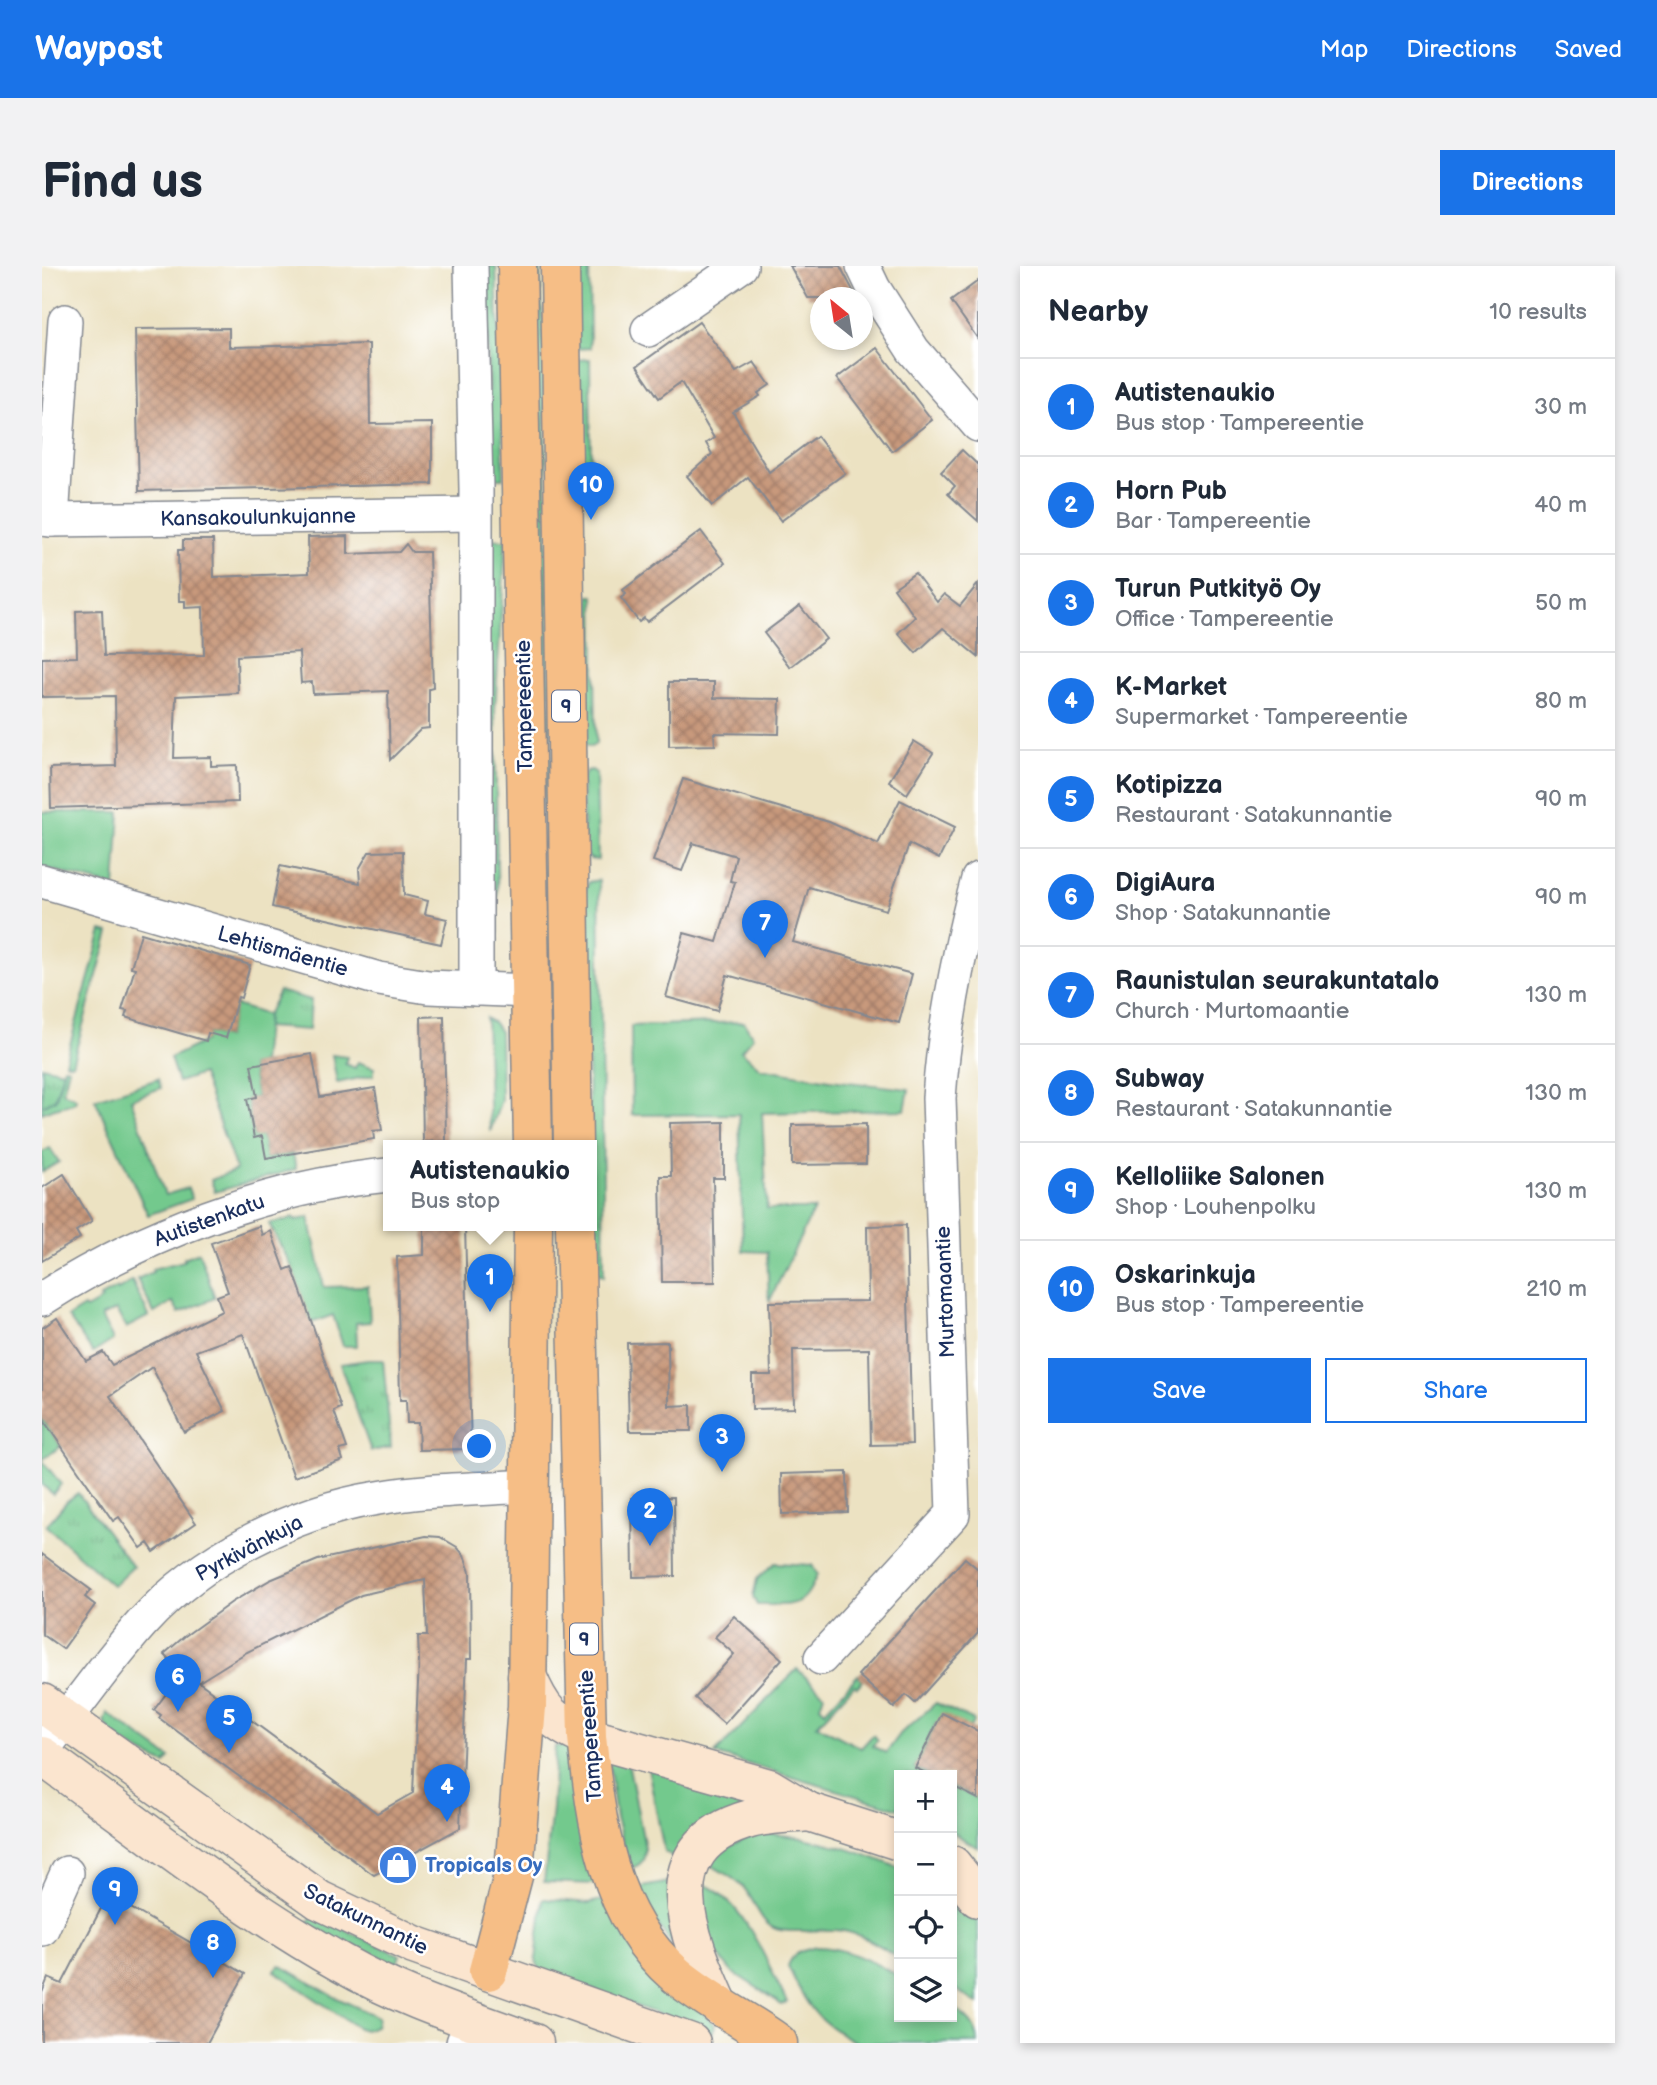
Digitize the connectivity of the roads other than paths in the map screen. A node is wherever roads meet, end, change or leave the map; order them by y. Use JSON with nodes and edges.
{"nodes":[{"id":1,"x":471,"y":266,"type":"edge"},
{"id":2,"x":517,"y":266,"type":"edge"},
{"id":3,"x":560,"y":266,"type":"edge"},
{"id":4,"x":741,"y":266,"type":"edge"},
{"id":5,"x":863,"y":266,"type":"edge"},
{"id":6,"x":65,"y":321,"type":"dead end"},
{"id":7,"x":648,"y":330,"type":"dead end"},
{"id":8,"x":978,"y":425,"type":"edge"},
{"id":9,"x":475,"y":514,"type":"junction"},
{"id":10,"x":47,"y":519,"type":"edge"},
{"id":11,"x":978,"y":879,"type":"edge"},
{"id":12,"x":42,"y":881,"type":"edge"},
{"id":13,"x":476,"y":989,"type":"junction"},
{"id":14,"x":529,"y":991,"type":"junction"},
{"id":15,"x":533,"y":1140,"type":"edge"},
{"id":16,"x":573,"y":1140,"type":"edge"},
{"id":17,"x":383,"y":1176,"type":"edge"},
{"id":18,"x":533,"y":1231,"type":"edge"},
{"id":19,"x":575,"y":1231,"type":"edge"},
{"id":20,"x":42,"y":1299,"type":"edge"},
{"id":21,"x":531,"y":1486,"type":"junction"},
{"id":22,"x":965,"y":1513,"type":"edge"},
{"id":23,"x":821,"y":1658,"type":"dead end"},
{"id":24,"x":527,"y":1676,"type":"junction"},
{"id":25,"x":54,"y":1712,"type":"edge"},
{"id":26,"x":587,"y":1737,"type":"junction"},
{"id":27,"x":42,"y":1753,"type":"edge"},
{"id":28,"x":809,"y":1812,"type":"junction"},
{"id":29,"x":894,"y":1839,"type":"edge"},
{"id":30,"x":957,"y":1859,"type":"edge"},
{"id":31,"x":978,"y":1865,"type":"edge"},
{"id":32,"x":957,"y":1871,"type":"edge"},
{"id":33,"x":67,"y":1873,"type":"dead end"},
{"id":34,"x":978,"y":1898,"type":"edge"},
{"id":35,"x":42,"y":1930,"type":"edge"},
{"id":36,"x":488,"y":1971,"type":"junction"},
{"id":37,"x":720,"y":2007,"type":"junction"},
{"id":38,"x":467,"y":2031,"type":"edge"},
{"id":39,"x":534,"y":2043,"type":"edge"},
{"id":40,"x":691,"y":2043,"type":"edge"},
{"id":41,"x":778,"y":2043,"type":"edge"}],
"edges":[{"from":1,"to":9,"type":"street"},
{"from":2,"to":14,"type":"highway","name":"Tampereentie","number":"9"},
{"from":3,"to":16,"type":"highway","name":"Tampereentie","number":"9"},
{"from":4,"to":7,"type":"street"},
{"from":5,"to":8,"type":"street"},
{"from":6,"to":10,"type":"street"},
{"from":9,"to":10,"type":"street","name":"Kansakoulunkujanne"},
{"from":9,"to":13,"type":"street"},
{"from":11,"to":22,"type":"street","name":"Murtomaantie"},
{"from":12,"to":13,"type":"street","name":"Lehtismäentie"},
{"from":13,"to":14,"type":"street","name":"Lehtismäentie"},
{"from":14,"to":15,"type":"highway","name":"Tampereentie","number":"9"},
{"from":17,"to":20,"type":"street","name":"Autistenkatu"},
{"from":18,"to":21,"type":"highway"},
{"from":19,"to":26,"type":"highway","name":"Tampereentie","number":"9"},
{"from":21,"to":24,"type":"highway"},
{"from":21,"to":25,"type":"street","name":"Pyrkivänkuja"},
{"from":22,"to":23,"type":"street","name":"Murtomaantie"},
{"from":24,"to":26,"type":"main road"},
{"from":24,"to":36,"type":"highway"},
{"from":25,"to":27,"type":"street","name":"Pyrkivänkuja"},
{"from":25,"to":36,"type":"main road","name":"Satakunnantie"},
{"from":26,"to":28,"type":"main road"},
{"from":26,"to":37,"type":"highway","name":"Tampereentie","number":"9"},
{"from":27,"to":38,"type":"main road"},
{"from":28,"to":29,"type":"main road"},
{"from":28,"to":37,"type":"main road"},
{"from":30,"to":31,"type":"main road"},
{"from":32,"to":34,"type":"main road"},
{"from":33,"to":35,"type":"street"},
{"from":36,"to":38,"type":"main road"},
{"from":36,"to":40,"type":"main road","name":"Satakunnantie"},
{"from":37,"to":41,"type":"highway","name":"Tampereentie","number":"9"},
{"from":38,"to":39,"type":"main road"}]}
